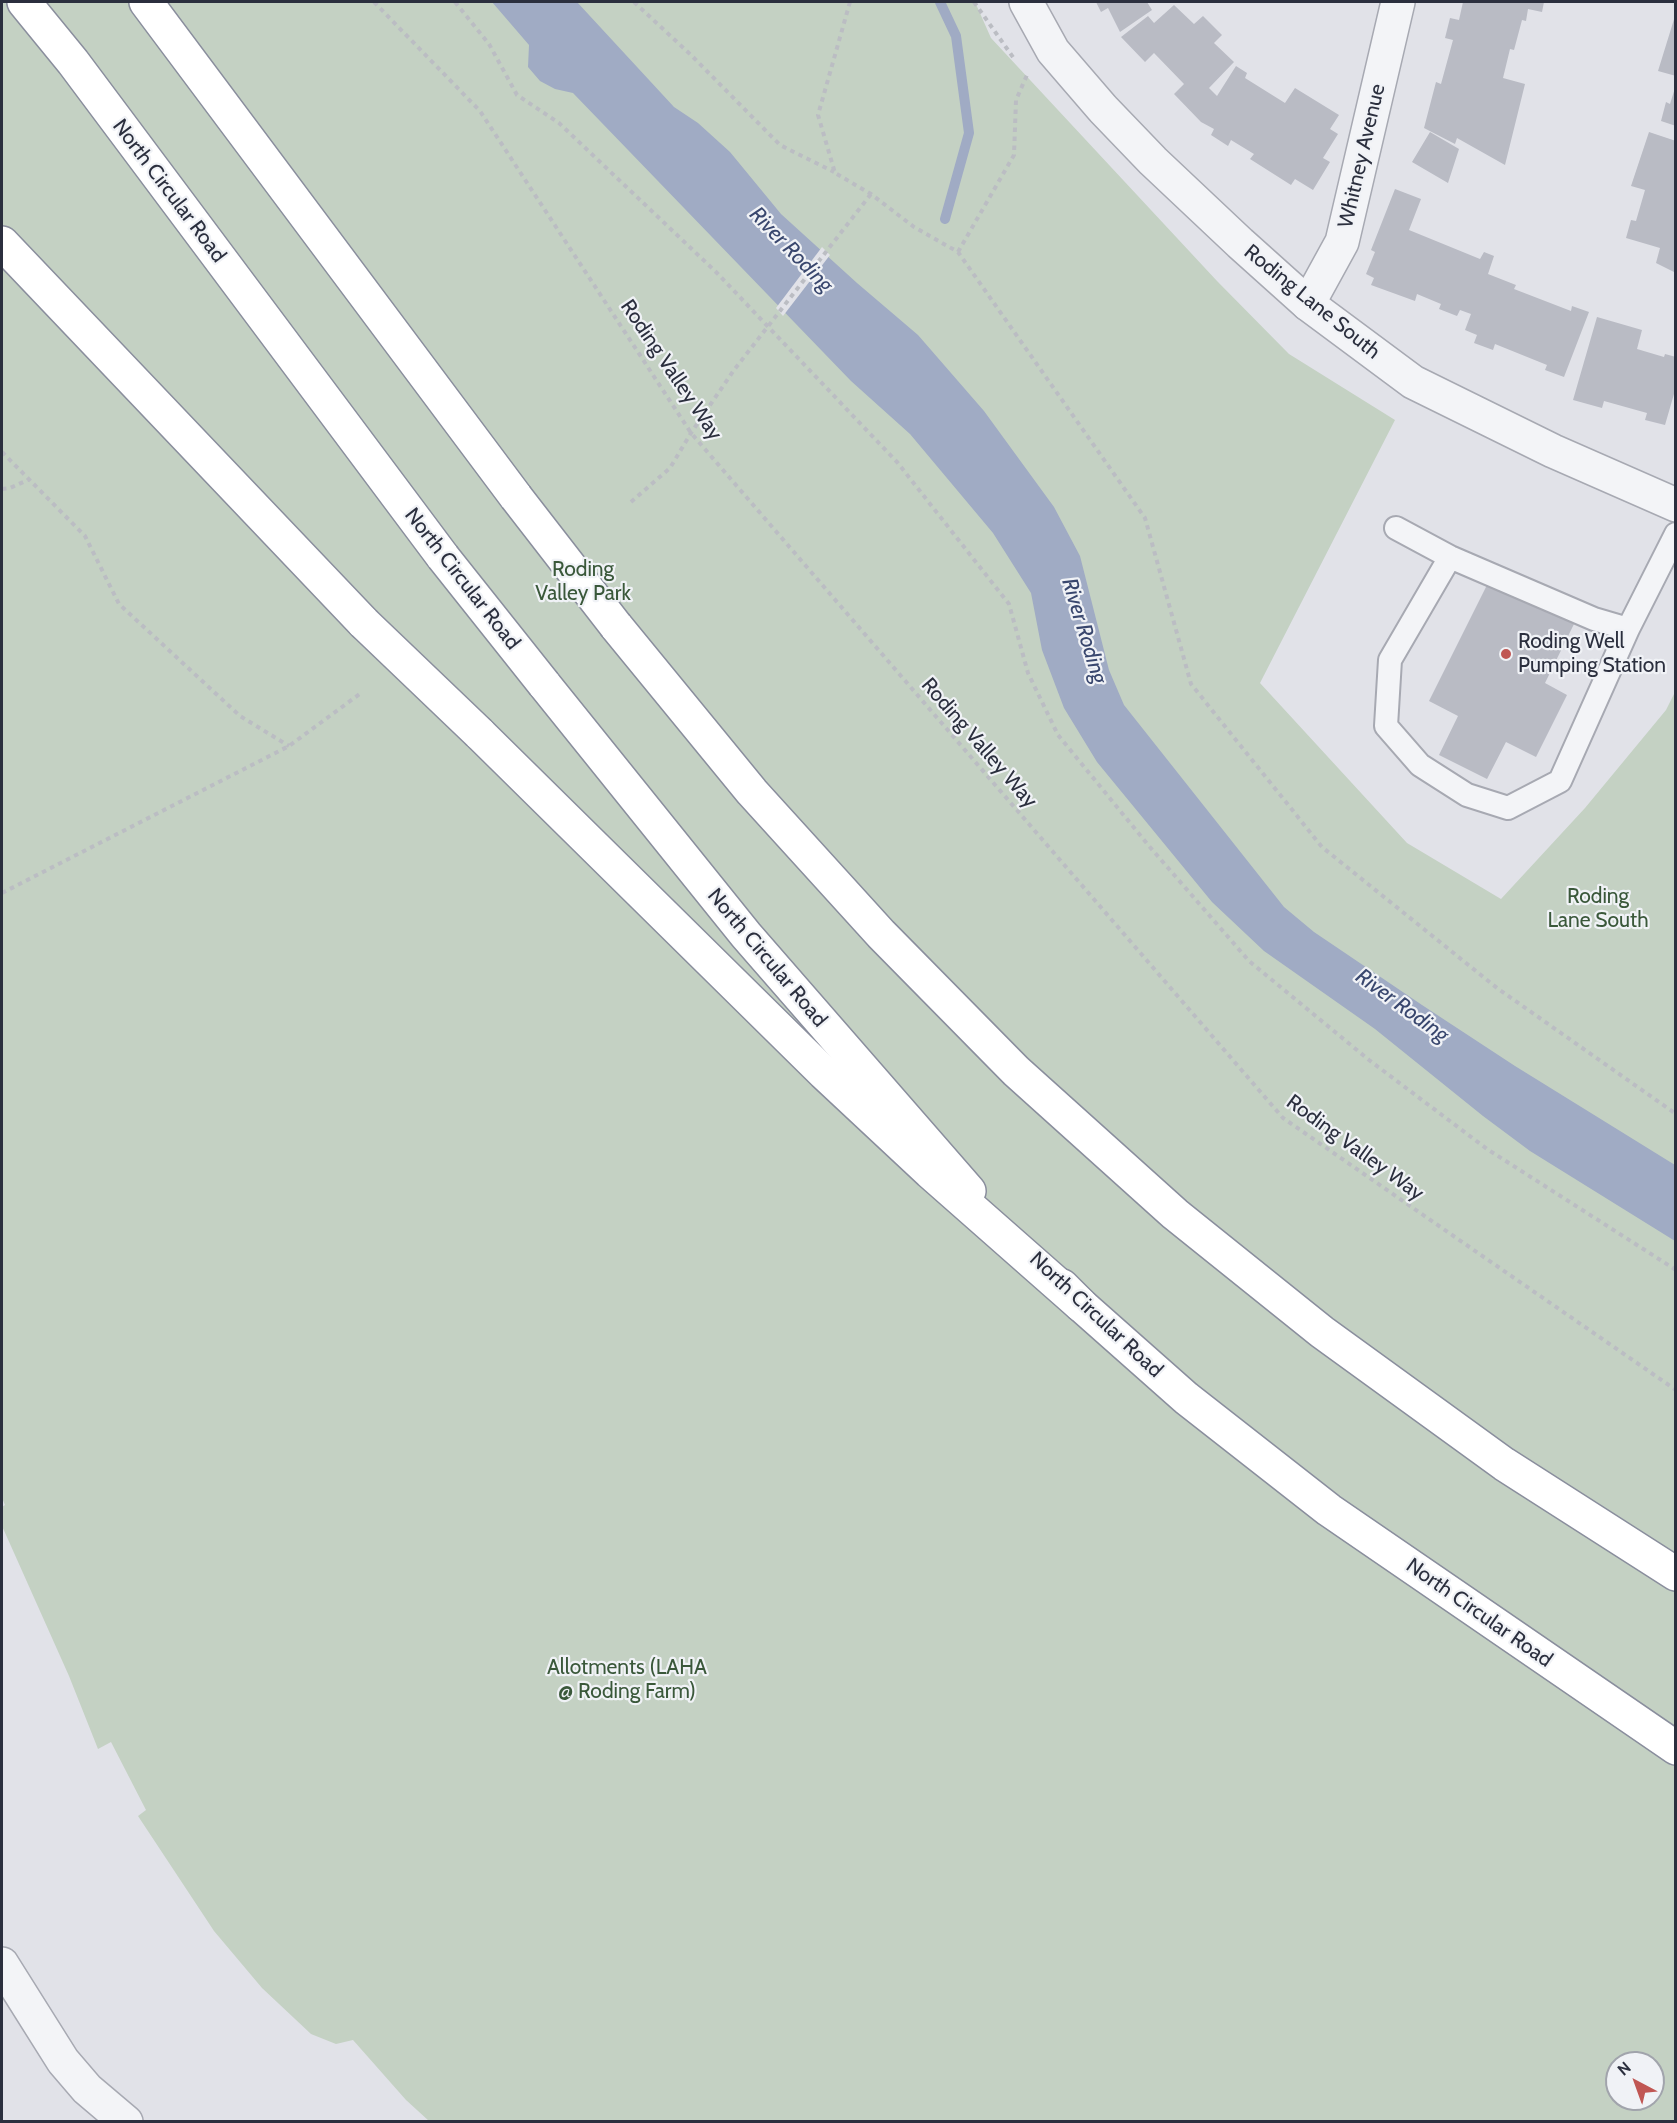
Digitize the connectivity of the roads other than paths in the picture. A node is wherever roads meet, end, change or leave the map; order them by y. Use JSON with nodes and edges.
{"nodes":[{"id":1,"x":24,"y":2,"type":"edge"},
{"id":2,"x":146,"y":2,"type":"edge"},
{"id":3,"x":1026,"y":2,"type":"edge"},
{"id":4,"x":1398,"y":2,"type":"edge"},
{"id":5,"x":2,"y":243,"type":"edge"},
{"id":6,"x":1308,"y":304,"type":"junction"},
{"id":7,"x":1676,"y":505,"type":"edge"},
{"id":8,"x":1396,"y":528,"type":"dead end"},
{"id":9,"x":1676,"y":534,"type":"edge"},
{"id":10,"x":1450,"y":557,"type":"junction"},
{"id":11,"x":1628,"y":628,"type":"junction"},
{"id":12,"x":1081,"y":1305,"type":"junction"},
{"id":13,"x":1676,"y":1574,"type":"edge"},
{"id":14,"x":1676,"y":1748,"type":"edge"},
{"id":15,"x":2,"y":1964,"type":"edge"},
{"id":16,"x":126,"y":2121,"type":"edge"}],
"edges":[{"from":1,"to":12,"type":"highway","name":"North Circular Road","bridge":true},
{"from":2,"to":13,"type":"highway","bridge":true},
{"from":3,"to":6,"type":"street","name":"Roding Lane South"},
{"from":4,"to":6,"type":"street","name":"Whitney Avenue"},
{"from":5,"to":12,"type":"highway","bridge":true},
{"from":6,"to":7,"type":"street","name":"Roding Lane South"},
{"from":8,"to":10,"type":"lane"},
{"from":9,"to":11,"type":"lane"},
{"from":10,"to":11,"type":"lane"},
{"from":10,"to":11,"type":"lane"},
{"from":12,"to":14,"type":"highway","name":"North Circular Road"},
{"from":15,"to":16,"type":"street"}]}
